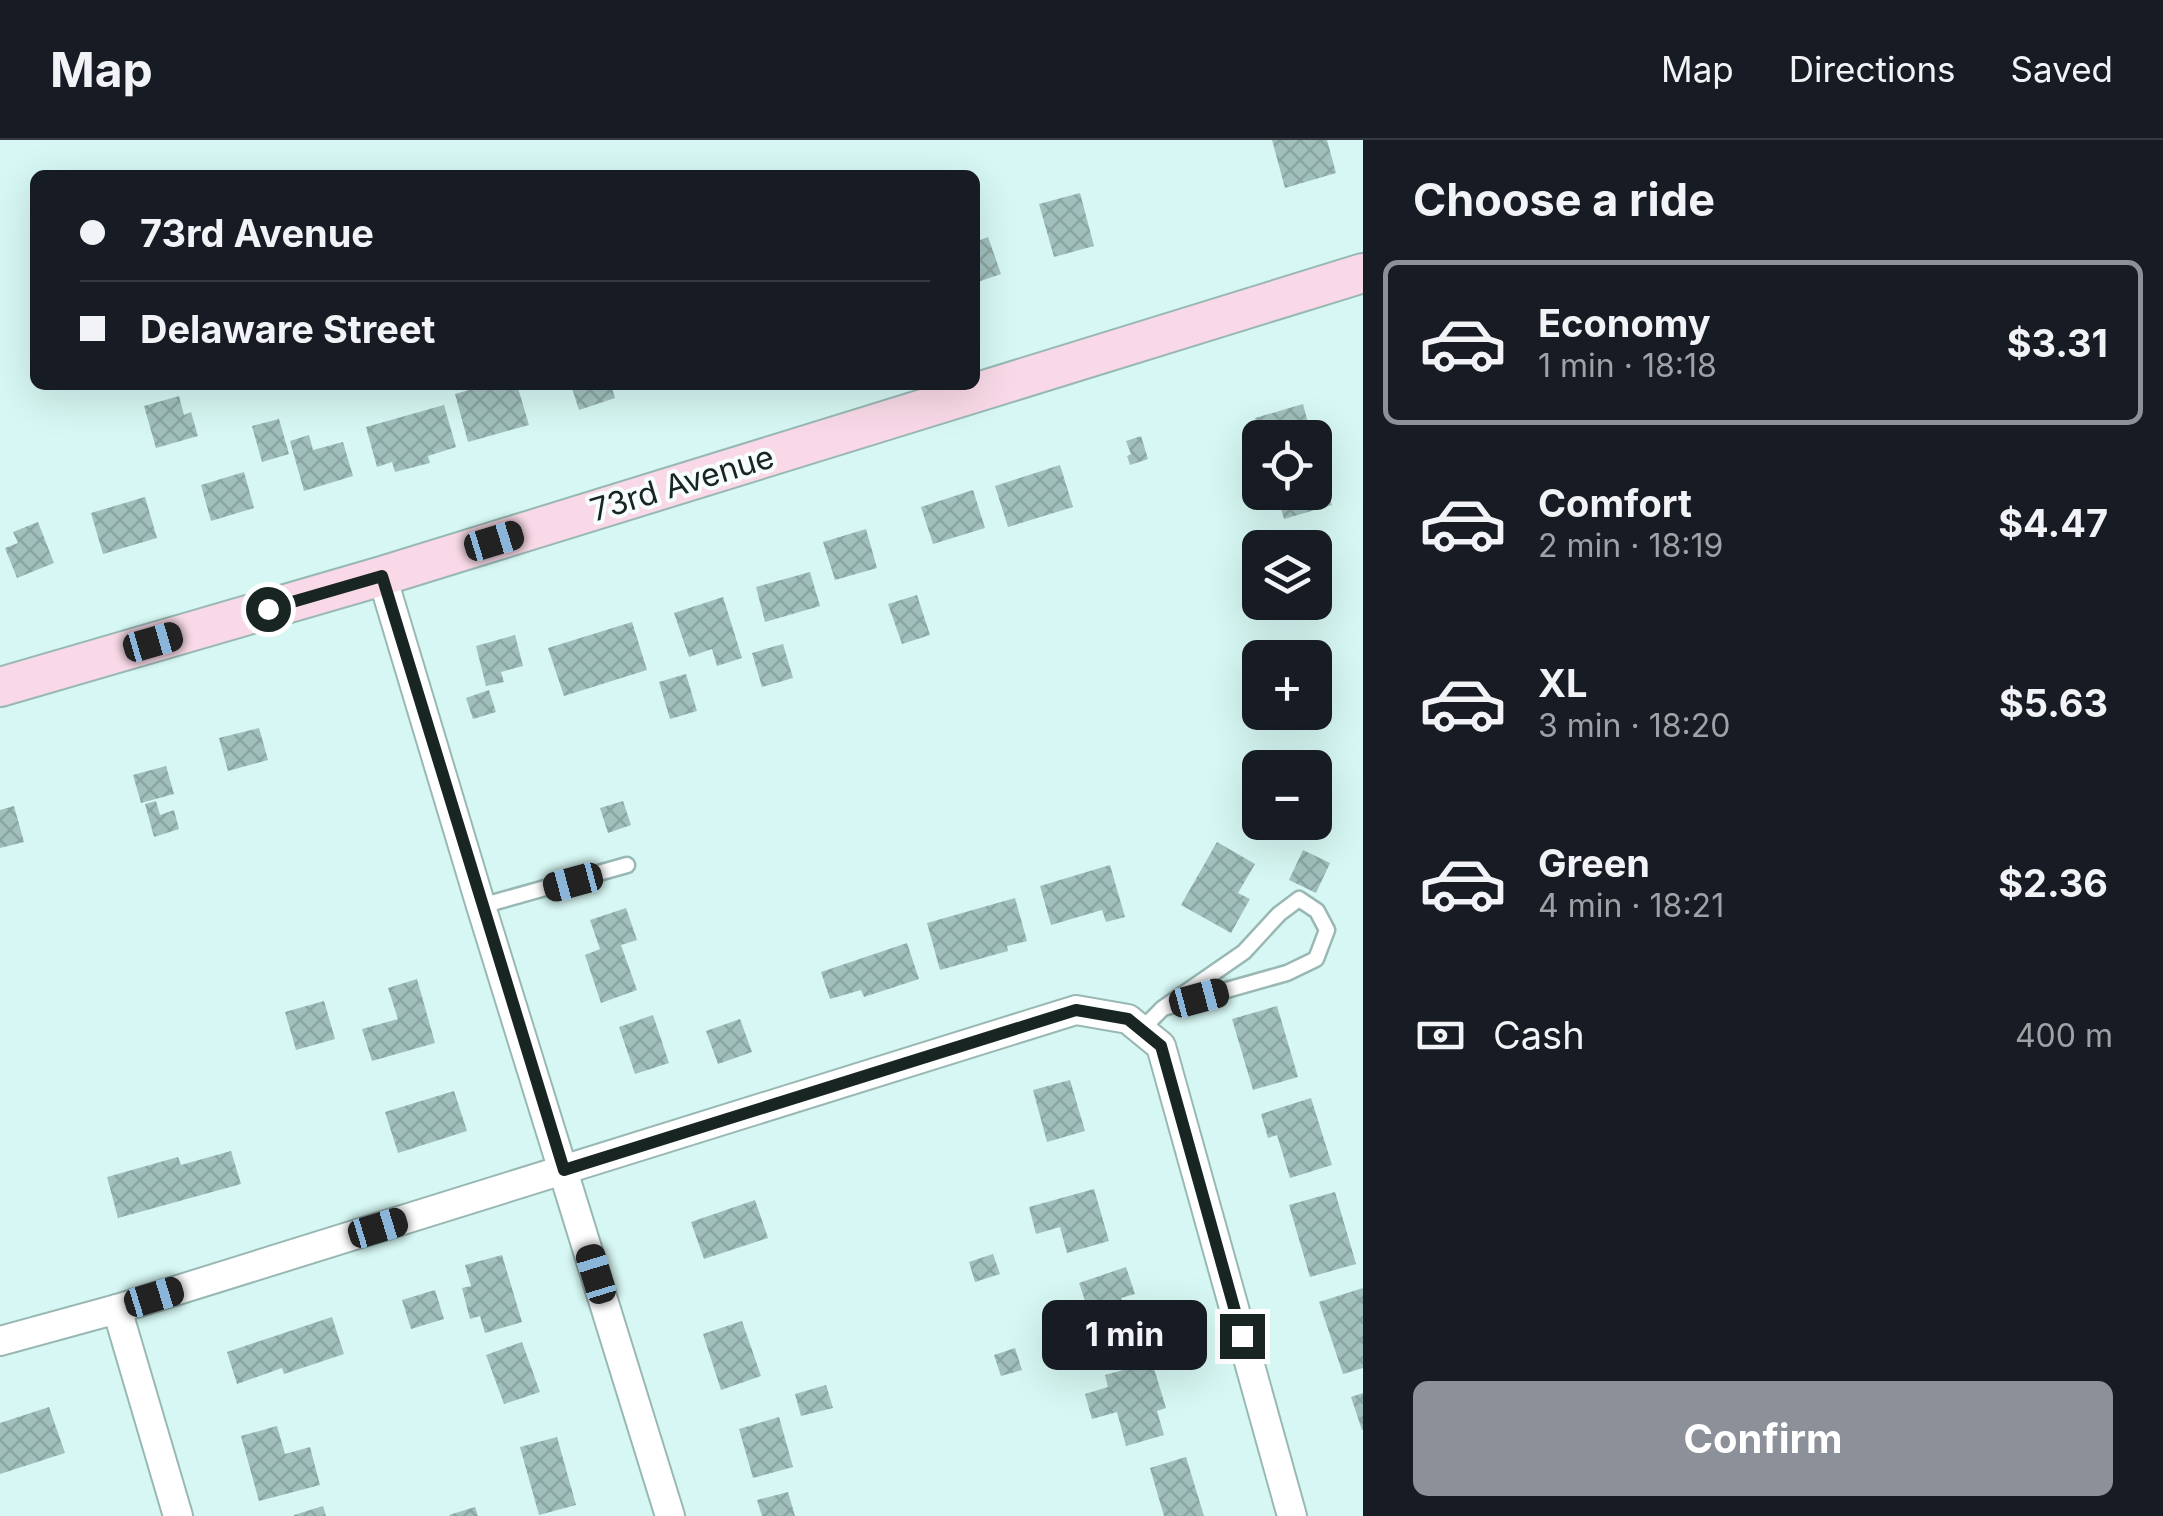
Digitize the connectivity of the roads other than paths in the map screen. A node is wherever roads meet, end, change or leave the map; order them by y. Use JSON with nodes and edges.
{"nodes":[{"id":1,"x":1363,"y":273,"type":"edge"},
{"id":2,"x":382,"y":576,"type":"junction"},
{"id":3,"x":0,"y":687,"type":"edge"},
{"id":4,"x":627,"y":865,"type":"dead end"},
{"id":5,"x":481,"y":906,"type":"junction"},
{"id":6,"x":1163,"y":1008,"type":"junction"},
{"id":7,"x":1134,"y":1024,"type":"junction"},
{"id":8,"x":564,"y":1170,"type":"junction"},
{"id":9,"x":117,"y":1308,"type":"junction"},
{"id":10,"x":0,"y":1342,"type":"edge"},
{"id":11,"x":178,"y":1516,"type":"edge"},
{"id":12,"x":670,"y":1516,"type":"edge"},
{"id":13,"x":1292,"y":1516,"type":"edge"}],
"edges":[{"from":1,"to":2,"type":"main road","name":"73rd Avenue"},
{"from":2,"to":3,"type":"main road","name":"73rd Avenue"},
{"from":2,"to":5,"type":"street"},
{"from":4,"to":5,"type":"lane"},
{"from":5,"to":8,"type":"street"},
{"from":6,"to":6,"type":"lane"},
{"from":6,"to":7,"type":"lane"},
{"from":7,"to":8,"type":"street"},
{"from":7,"to":13,"type":"street"},
{"from":8,"to":9,"type":"street"},
{"from":8,"to":12,"type":"street"},
{"from":9,"to":10,"type":"street"},
{"from":9,"to":11,"type":"street"}]}
